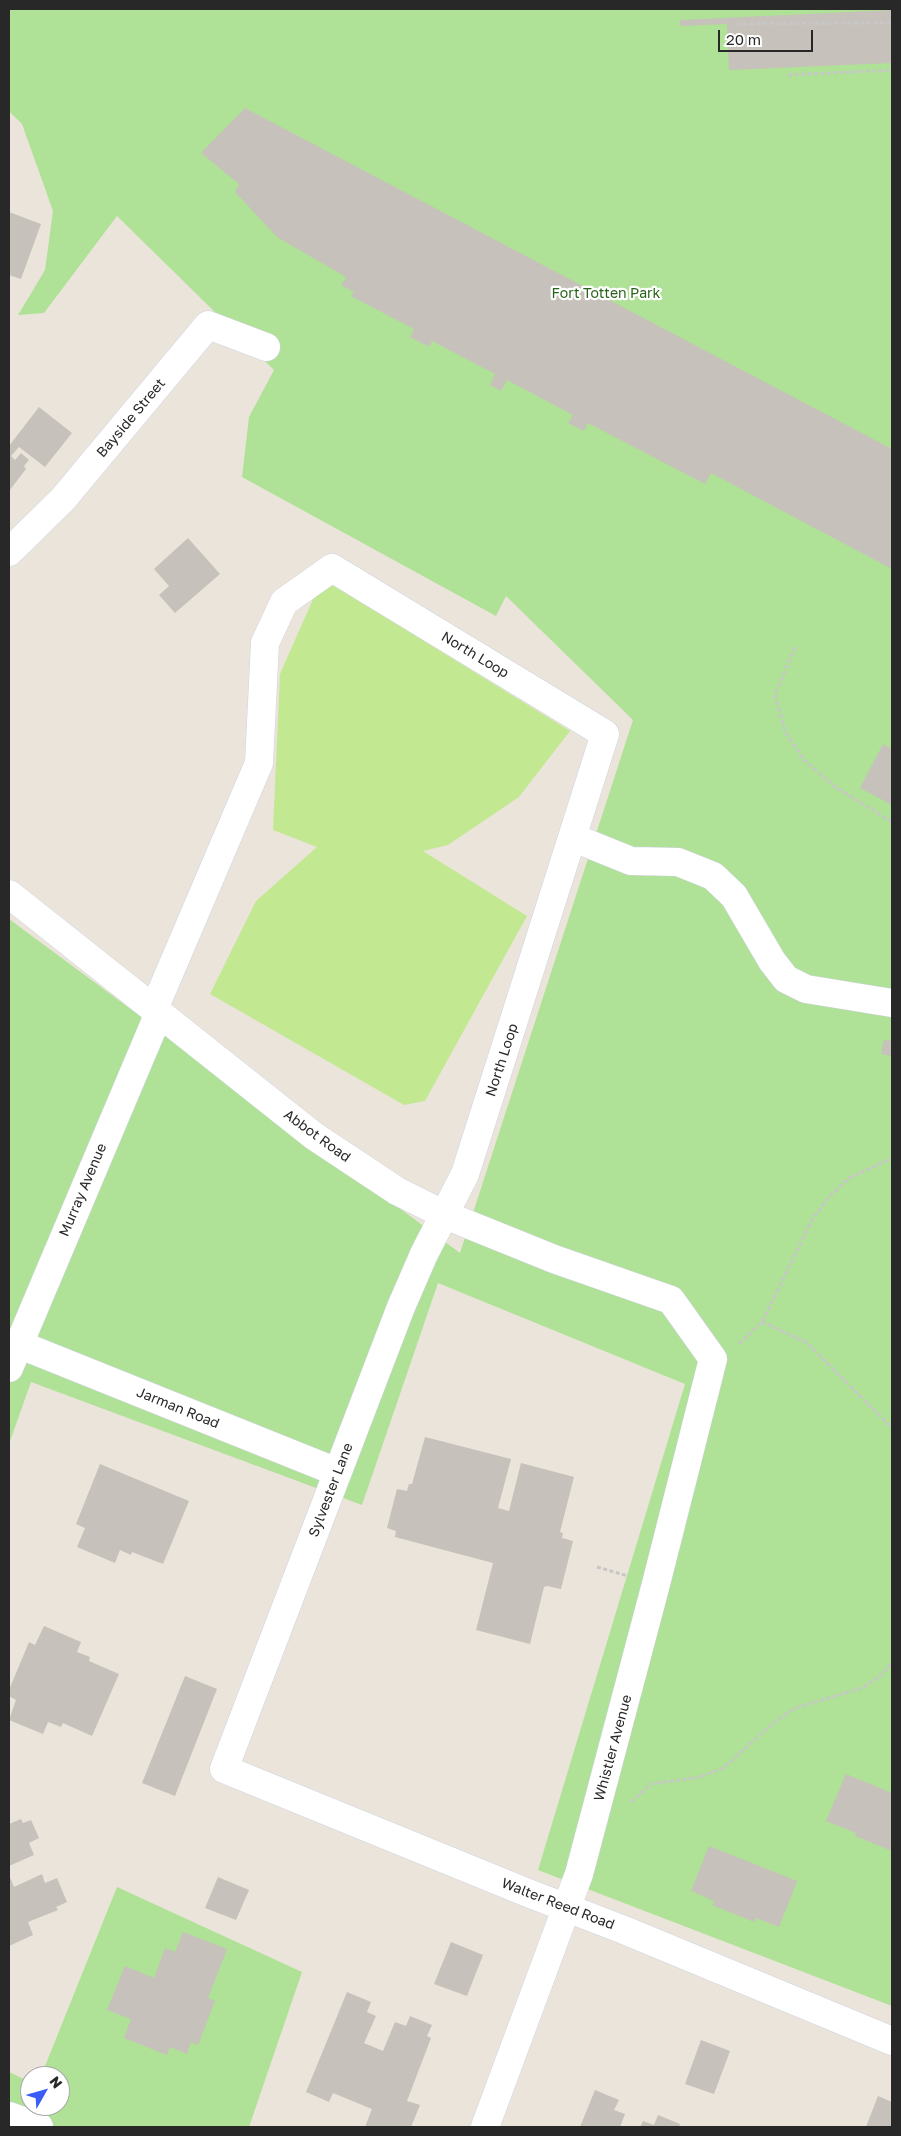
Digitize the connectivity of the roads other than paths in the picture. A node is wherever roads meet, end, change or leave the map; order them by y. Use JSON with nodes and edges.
{"nodes":[{"id":1,"x":266,"y":347,"type":"dead end"},
{"id":2,"x":9,"y":552,"type":"edge"},
{"id":3,"x":574,"y":838,"type":"junction"},
{"id":4,"x":9,"y":894,"type":"edge"},
{"id":5,"x":892,"y":1003,"type":"edge"},
{"id":6,"x":156,"y":1011,"type":"junction"},
{"id":7,"x":445,"y":1215,"type":"junction"},
{"id":8,"x":13,"y":1356,"type":"edge"},
{"id":9,"x":714,"y":1359,"type":"joint"},
{"id":10,"x":338,"y":1472,"type":"junction"},
{"id":11,"x":224,"y":1768,"type":"joint"},
{"id":12,"x":566,"y":1908,"type":"junction"},
{"id":13,"x":892,"y":2041,"type":"edge"},
{"id":14,"x":9,"y":2116,"type":"edge"},
{"id":15,"x":39,"y":2127,"type":"edge"},
{"id":16,"x":485,"y":2127,"type":"edge"}],
"edges":[{"from":1,"to":2,"type":"street","name":"Bayside Street"},
{"from":3,"to":5,"type":"street"},
{"from":3,"to":6,"type":"street","name":"North Loop"},
{"from":3,"to":7,"type":"street","name":"North Loop"},
{"from":4,"to":6,"type":"street","name":"Abbot Road"},
{"from":6,"to":7,"type":"street","name":"Abbot Road"},
{"from":6,"to":8,"type":"street","name":"Murray Avenue"},
{"from":7,"to":9,"type":"street","name":"Abbot Road"},
{"from":7,"to":10,"type":"street","name":"Sylvester Lane"},
{"from":8,"to":10,"type":"street","name":"Jarman Road"},
{"from":9,"to":12,"type":"street","name":"Whistler Avenue"},
{"from":10,"to":11,"type":"street","name":"Sylvester Lane"},
{"from":11,"to":12,"type":"street","name":"Walter Reed Road"},
{"from":12,"to":13,"type":"street","name":"Walter Reed Road"},
{"from":12,"to":16,"type":"street","name":"Whistler Avenue"},
{"from":14,"to":15,"type":"street"}]}
